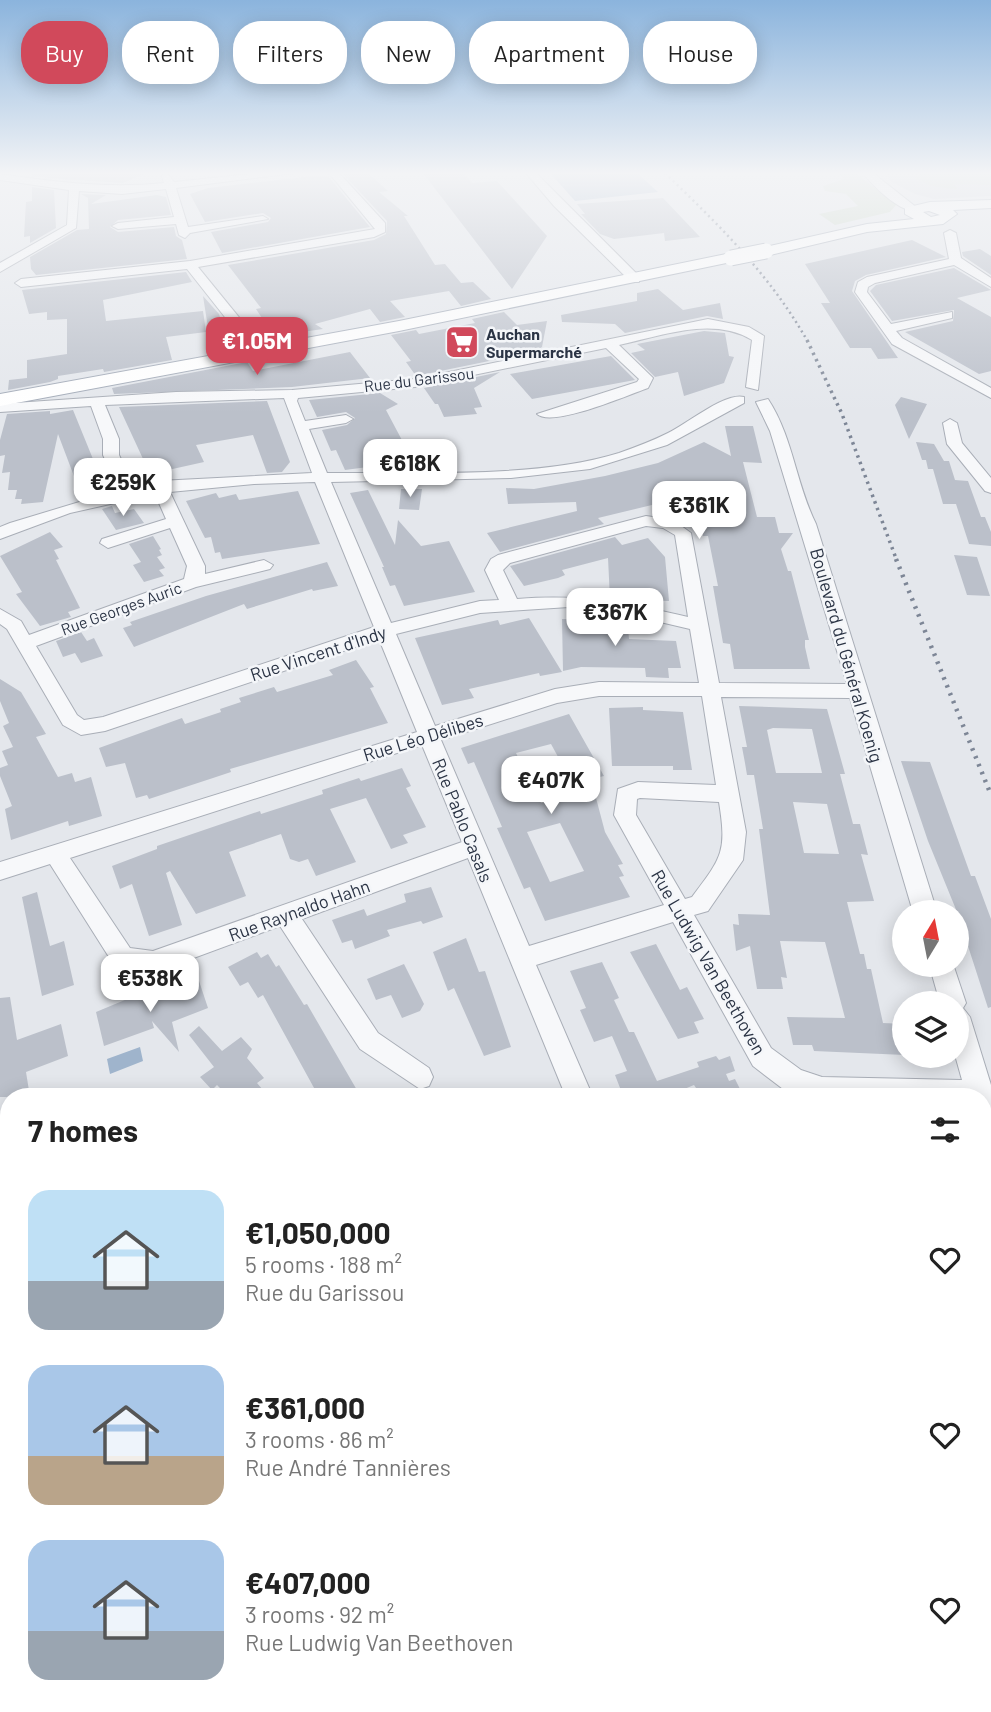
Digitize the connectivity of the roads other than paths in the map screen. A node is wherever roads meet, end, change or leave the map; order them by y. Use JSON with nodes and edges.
{"nodes":[{"id":1,"x":26,"y":253,"type":"edge"},
{"id":2,"x":262,"y":253,"type":"edge"},
{"id":3,"x":608,"y":253,"type":"edge"},
{"id":4,"x":757,"y":253,"type":"edge"},
{"id":5,"x":951,"y":253,"type":"edge"},
{"id":6,"x":954,"y":261,"type":"junction"},
{"id":7,"x":190,"y":265,"type":"junction"},
{"id":8,"x":0,"y":268,"type":"edge"},
{"id":9,"x":635,"y":279,"type":"junction"},
{"id":10,"x":21,"y":283,"type":"dead end"},
{"id":11,"x":991,"y":283,"type":"edge"},
{"id":12,"x":947,"y":315,"type":"dead end"},
{"id":13,"x":886,"y":329,"type":"junction"},
{"id":14,"x":611,"y":345,"type":"junction"},
{"id":15,"x":259,"y":351,"type":"junction"},
{"id":16,"x":107,"y":381,"type":"junction"},
{"id":17,"x":987,"y":388,"type":"edge"},
{"id":18,"x":292,"y":394,"type":"junction"},
{"id":19,"x":758,"y":395,"type":"junction"},
{"id":20,"x":0,"y":400,"type":"edge"},
{"id":21,"x":96,"y":401,"type":"junction"},
{"id":22,"x":0,"y":407,"type":"edge"},
{"id":23,"x":544,"y":414,"type":"dead end"},
{"id":24,"x":346,"y":419,"type":"dead end"},
{"id":25,"x":950,"y":423,"type":"dead end"},
{"id":26,"x":300,"y":426,"type":"junction"},
{"id":27,"x":320,"y":477,"type":"junction"},
{"id":28,"x":159,"y":486,"type":"junction"},
{"id":29,"x":991,"y":488,"type":"edge"},
{"id":30,"x":128,"y":492,"type":"junction"},
{"id":31,"x":0,"y":514,"type":"edge"},
{"id":32,"x":175,"y":521,"type":"junction"},
{"id":33,"x":7,"y":530,"type":"edge"},
{"id":34,"x":108,"y":543,"type":"dead end"},
{"id":35,"x":264,"y":565,"type":"dead end"},
{"id":36,"x":190,"y":583,"type":"junction"},
{"id":37,"x":509,"y":603,"type":"junction"},
{"id":38,"x":0,"y":615,"type":"edge"},
{"id":39,"x":697,"y":625,"type":"junction"},
{"id":40,"x":383,"y":631,"type":"junction"},
{"id":41,"x":26,"y":643,"type":"junction"},
{"id":42,"x":710,"y":691,"type":"junction"},
{"id":43,"x":859,"y":691,"type":"junction"},
{"id":44,"x":428,"y":736,"type":"junction"},
{"id":45,"x":728,"y":794,"type":"junction"},
{"id":46,"x":472,"y":847,"type":"junction"},
{"id":47,"x":55,"y":852,"type":"junction"},
{"id":48,"x":0,"y":871,"type":"edge"},
{"id":49,"x":921,"y":900,"type":"edge"},
{"id":50,"x":680,"y":912,"type":"junction"},
{"id":51,"x":286,"y":915,"type":"junction"},
{"id":52,"x":522,"y":960,"type":"junction"},
{"id":53,"x":969,"y":1056,"type":"edge"},
{"id":54,"x":420,"y":1077,"type":"dead end"},
{"id":55,"x":575,"y":1088,"type":"edge"},
{"id":56,"x":816,"y":1088,"type":"edge"},
{"id":57,"x":979,"y":1088,"type":"edge"}],
"edges":[{"from":1,"to":8,"type":"street"},
{"from":2,"to":7,"type":"street"},
{"from":3,"to":9,"type":"street"},
{"from":4,"to":9,"type":"main road","bridge":true},
{"from":5,"to":6,"type":"street"},
{"from":6,"to":11,"type":"street"},
{"from":6,"to":13,"type":"street"},
{"from":7,"to":10,"type":"street"},
{"from":7,"to":15,"type":"street"},
{"from":9,"to":15,"type":"main road"},
{"from":12,"to":13,"type":"street"},
{"from":13,"to":17,"type":"street"},
{"from":14,"to":18,"type":"street","name":"Rue du Garissou"},
{"from":14,"to":19,"type":"street","name":"Rue du Garissou"},
{"from":14,"to":23,"type":"street"},
{"from":15,"to":16,"type":"main road"},
{"from":16,"to":20,"type":"main road"},
{"from":16,"to":22,"type":"main road"},
{"from":18,"to":21,"type":"street","name":"Rue du Garissou"},
{"from":18,"to":26,"type":"street","name":"Rue Pablo Casals"},
{"from":19,"to":27,"type":"street"},
{"from":19,"to":43,"type":"street","name":"Boulevard du Général Koenig"},
{"from":21,"to":22,"type":"street","name":"Rue du Garissou"},
{"from":21,"to":30,"type":"street"},
{"from":24,"to":26,"type":"street"},
{"from":25,"to":29,"type":"street"},
{"from":26,"to":27,"type":"street","name":"Rue Pablo Casals"},
{"from":27,"to":28,"type":"street"},
{"from":27,"to":40,"type":"street","name":"Rue Pablo Casals"},
{"from":28,"to":30,"type":"street"},
{"from":28,"to":32,"type":"street","name":"Rue Georges Auric"},
{"from":30,"to":33,"type":"street"},
{"from":31,"to":33,"type":"street"},
{"from":32,"to":34,"type":"street"},
{"from":32,"to":36,"type":"street","name":"Rue Georges Auric"},
{"from":35,"to":36,"type":"street"},
{"from":36,"to":41,"type":"street","name":"Rue Georges Auric"},
{"from":37,"to":39,"type":"street","name":"Rue Vincent d'Indy"},
{"from":37,"to":39,"type":"street"},
{"from":37,"to":40,"type":"street","name":"Rue Vincent d'Indy"},
{"from":38,"to":41,"type":"street","name":"Rue Vincent d'Indy"},
{"from":39,"to":42,"type":"street"},
{"from":40,"to":41,"type":"street","name":"Rue Vincent d'Indy"},
{"from":40,"to":44,"type":"street","name":"Rue Pablo Casals"},
{"from":42,"to":43,"type":"street","name":"Rue Léo Délibes"},
{"from":42,"to":44,"type":"street","name":"Rue Léo Délibes"},
{"from":42,"to":45,"type":"street"},
{"from":43,"to":49,"type":"street","name":"Boulevard du Général Koenig"},
{"from":44,"to":46,"type":"street","name":"Rue Pablo Casals"},
{"from":44,"to":47,"type":"street","name":"Rue Léo Délibes"},
{"from":45,"to":50,"type":"street"},
{"from":45,"to":50,"type":"street","name":"Rue Ludwig Van Beethoven"},
{"from":46,"to":51,"type":"street","name":"Rue Raynaldo Hahn"},
{"from":46,"to":52,"type":"street","name":"Rue Pablo Casals"},
{"from":47,"to":48,"type":"street","name":"Rue Léo Délibes"},
{"from":47,"to":51,"type":"street","name":"Rue Raynaldo Hahn"},
{"from":50,"to":52,"type":"street"},
{"from":50,"to":56,"type":"street","name":"Rue Ludwig Van Beethoven"},
{"from":51,"to":54,"type":"street"},
{"from":52,"to":55,"type":"street","name":"Rue Pablo Casals"},
{"from":53,"to":57,"type":"street"}]}
